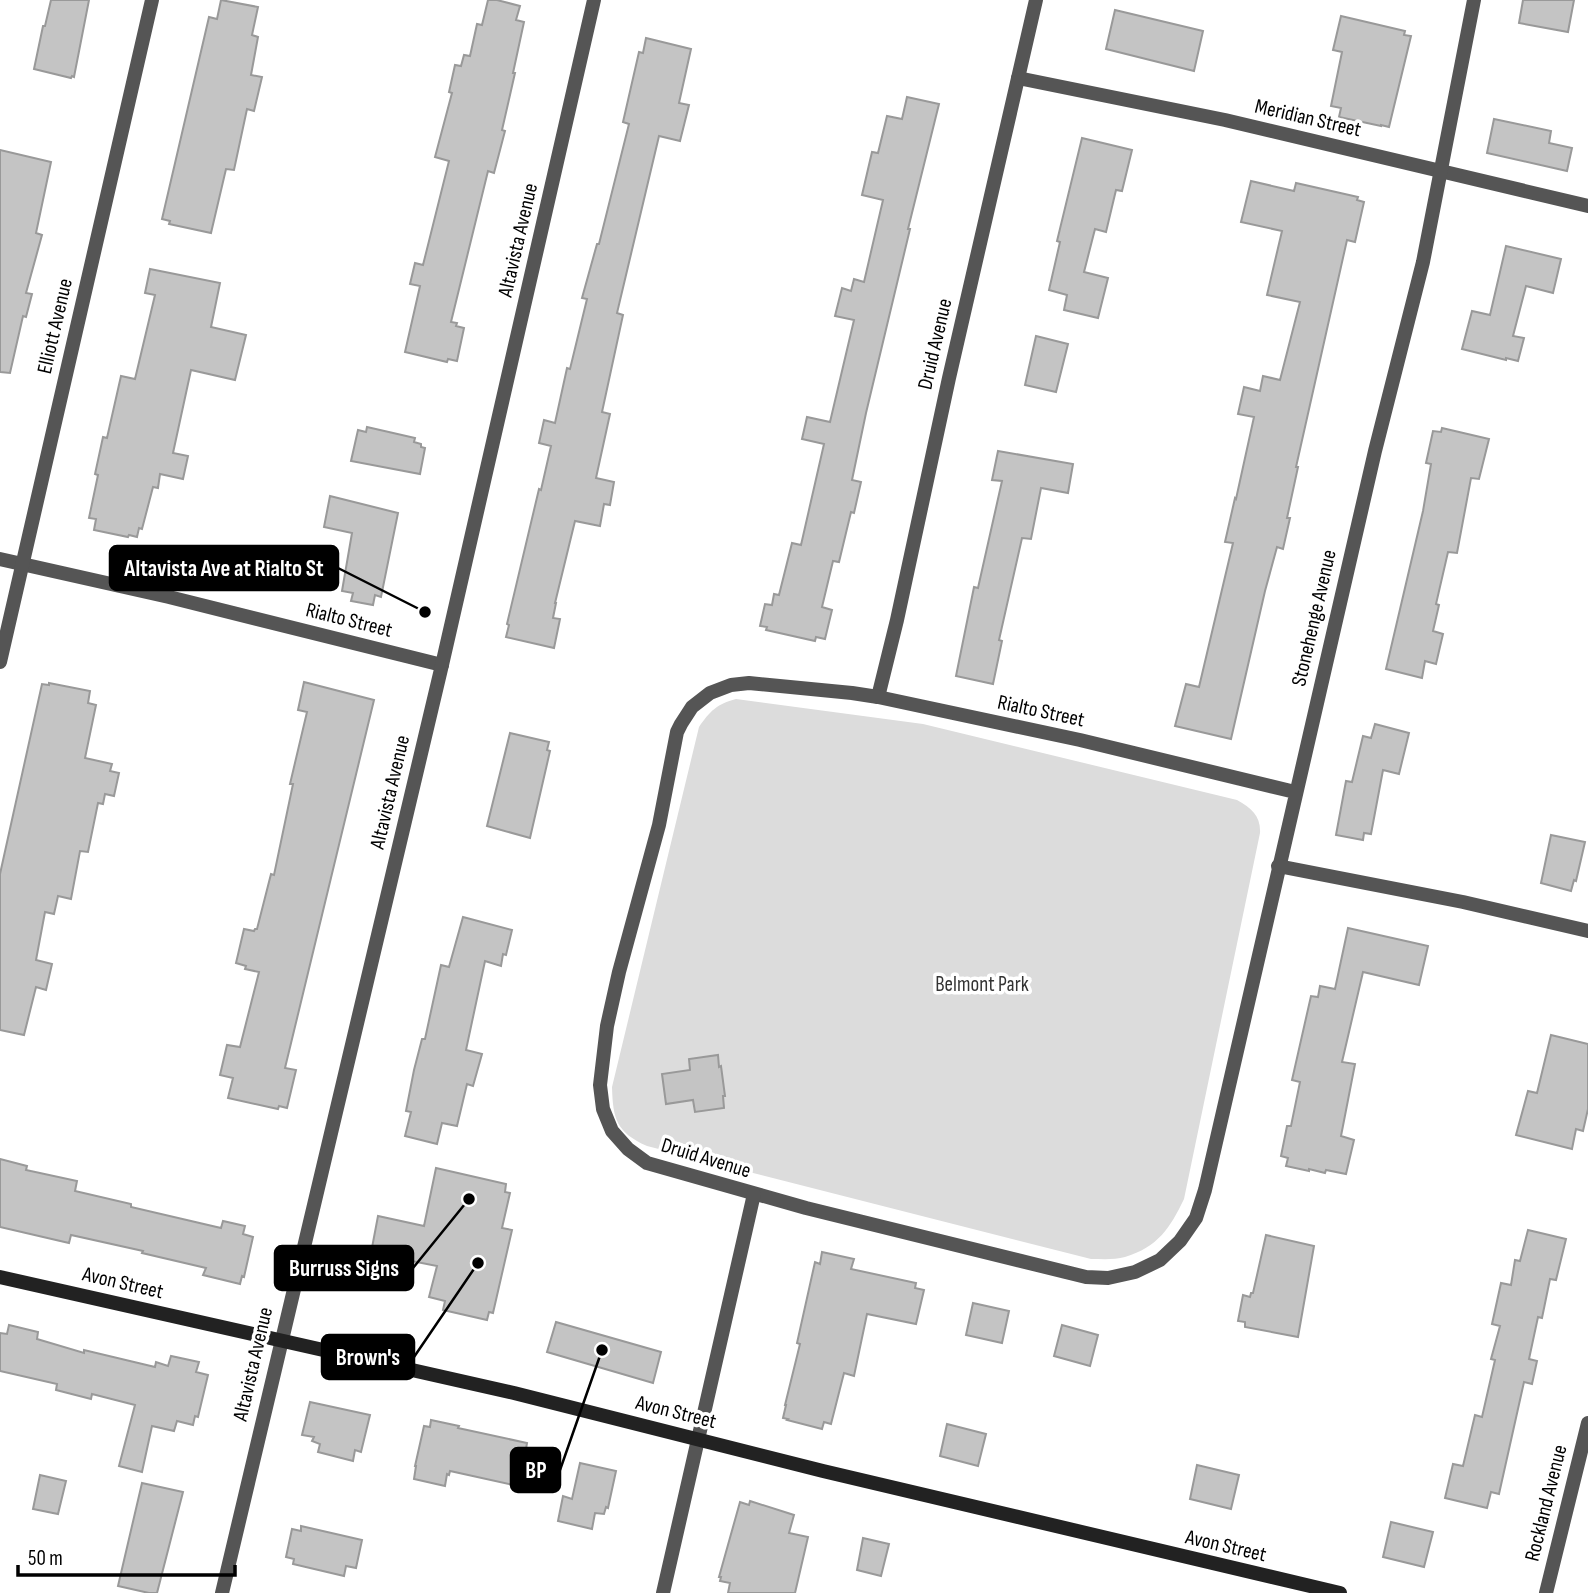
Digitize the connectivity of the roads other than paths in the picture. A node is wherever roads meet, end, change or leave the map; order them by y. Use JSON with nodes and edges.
{"nodes":[{"id":1,"x":152,"y":0,"type":"edge"},
{"id":2,"x":594,"y":0,"type":"edge"},
{"id":3,"x":1036,"y":0,"type":"edge"},
{"id":4,"x":1474,"y":0,"type":"edge"},
{"id":5,"x":1018,"y":78,"type":"junction"},
{"id":6,"x":1441,"y":171,"type":"junction"},
{"id":7,"x":1588,"y":206,"type":"edge"},
{"id":8,"x":0,"y":559,"type":"edge"},
{"id":9,"x":22,"y":564,"type":"junction"},
{"id":10,"x":0,"y":662,"type":"edge"},
{"id":11,"x":442,"y":665,"type":"junction"},
{"id":12,"x":776,"y":686,"type":"joint"},
{"id":13,"x":878,"y":697,"type":"junction"},
{"id":14,"x":1295,"y":792,"type":"junction"},
{"id":15,"x":1278,"y":866,"type":"junction"},
{"id":16,"x":1588,"y":931,"type":"edge"},
{"id":17,"x":754,"y":1194,"type":"junction"},
{"id":18,"x":0,"y":1277,"type":"edge"},
{"id":19,"x":280,"y":1340,"type":"junction"},
{"id":20,"x":1588,"y":1423,"type":"edge"},
{"id":21,"x":698,"y":1440,"type":"junction"},
{"id":22,"x":222,"y":1593,"type":"edge"},
{"id":23,"x":663,"y":1593,"type":"edge"},
{"id":24,"x":1340,"y":1593,"type":"edge"},
{"id":25,"x":1546,"y":1593,"type":"edge"}],
"edges":[{"from":1,"to":9,"type":"street","name":"Elliott Avenue"},
{"from":2,"to":11,"type":"street","name":"Altavista Avenue"},
{"from":3,"to":5,"type":"street","name":"Druid Avenue"},
{"from":4,"to":6,"type":"street","name":"Stonehenge Avenue"},
{"from":5,"to":6,"type":"street","name":"Meridian Street"},
{"from":5,"to":13,"type":"street","name":"Druid Avenue"},
{"from":6,"to":7,"type":"street","name":"Meridian Street"},
{"from":6,"to":14,"type":"street","name":"Stonehenge Avenue"},
{"from":8,"to":9,"type":"street","name":"Rialto Street"},
{"from":9,"to":10,"type":"street","name":"Elliott Avenue"},
{"from":9,"to":11,"type":"street","name":"Rialto Street"},
{"from":11,"to":19,"type":"street","name":"Altavista Avenue"},
{"from":12,"to":13,"type":"street","name":"Rialto Street"},
{"from":12,"to":17,"type":"street","name":"Druid Avenue"},
{"from":13,"to":14,"type":"street","name":"Rialto Street"},
{"from":14,"to":15,"type":"street","name":"Stonehenge Avenue"},
{"from":15,"to":16,"type":"street"},
{"from":15,"to":17,"type":"street","name":"Stonehenge Avenue"},
{"from":17,"to":21,"type":"street","name":"Druid Avenue"},
{"from":18,"to":19,"type":"main road","name":"Avon Street"},
{"from":19,"to":21,"type":"main road","name":"Avon Street"},
{"from":19,"to":22,"type":"street","name":"Altavista Avenue"},
{"from":20,"to":25,"type":"street","name":"Rockland Avenue"},
{"from":21,"to":23,"type":"street","name":"Druid Avenue"},
{"from":21,"to":24,"type":"main road","name":"Avon Street"}]}
